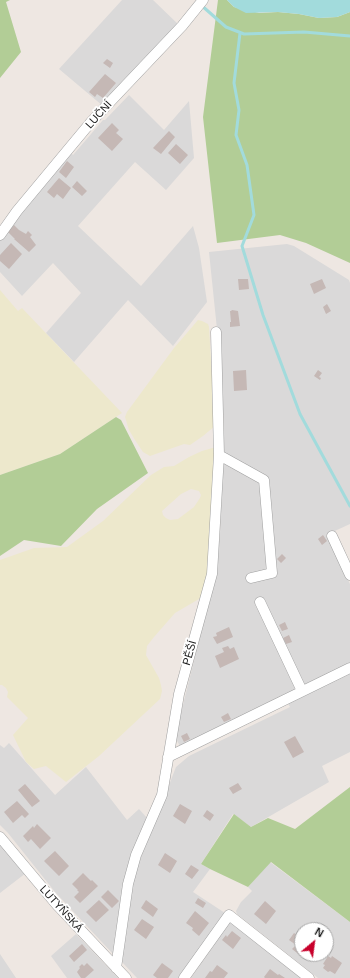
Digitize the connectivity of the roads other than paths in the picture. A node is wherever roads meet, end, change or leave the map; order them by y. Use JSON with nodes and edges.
{"nodes":[{"id":1,"x":203,"y":0,"type":"edge"},
{"id":2,"x":0,"y":235,"type":"edge"},
{"id":3,"x":216,"y":332,"type":"dead end"},
{"id":4,"x":219,"y":455,"type":"junction"},
{"id":5,"x":332,"y":536,"type":"dead end"},
{"id":6,"x":350,"y":575,"type":"edge"},
{"id":7,"x":251,"y":578,"type":"dead end"},
{"id":8,"x":260,"y":602,"type":"dead end"},
{"id":9,"x":350,"y":668,"type":"edge"},
{"id":10,"x":302,"y":691,"type":"junction"},
{"id":11,"x":168,"y":757,"type":"junction"},
{"id":12,"x":0,"y":837,"type":"edge"},
{"id":13,"x":116,"y":968,"type":"junction"},
{"id":14,"x":126,"y":978,"type":"edge"},
{"id":15,"x":184,"y":978,"type":"edge"},
{"id":16,"x":309,"y":978,"type":"edge"}],
"edges":[{"from":1,"to":2,"type":"street","name":"LUČNÍ"},
{"from":3,"to":4,"type":"street","name":"PĚŠÍ"},
{"from":4,"to":7,"type":"street"},
{"from":4,"to":11,"type":"street","name":"PĚŠÍ"},
{"from":5,"to":6,"type":"street"},
{"from":8,"to":10,"type":"street"},
{"from":9,"to":10,"type":"street"},
{"from":10,"to":11,"type":"street"},
{"from":11,"to":13,"type":"street","name":"PĚŠÍ"},
{"from":12,"to":13,"type":"street","name":"LUTYŇSKÁ"},
{"from":13,"to":14,"type":"street","name":"LUTYŇSKÁ"},
{"from":15,"to":16,"type":"street"}]}
